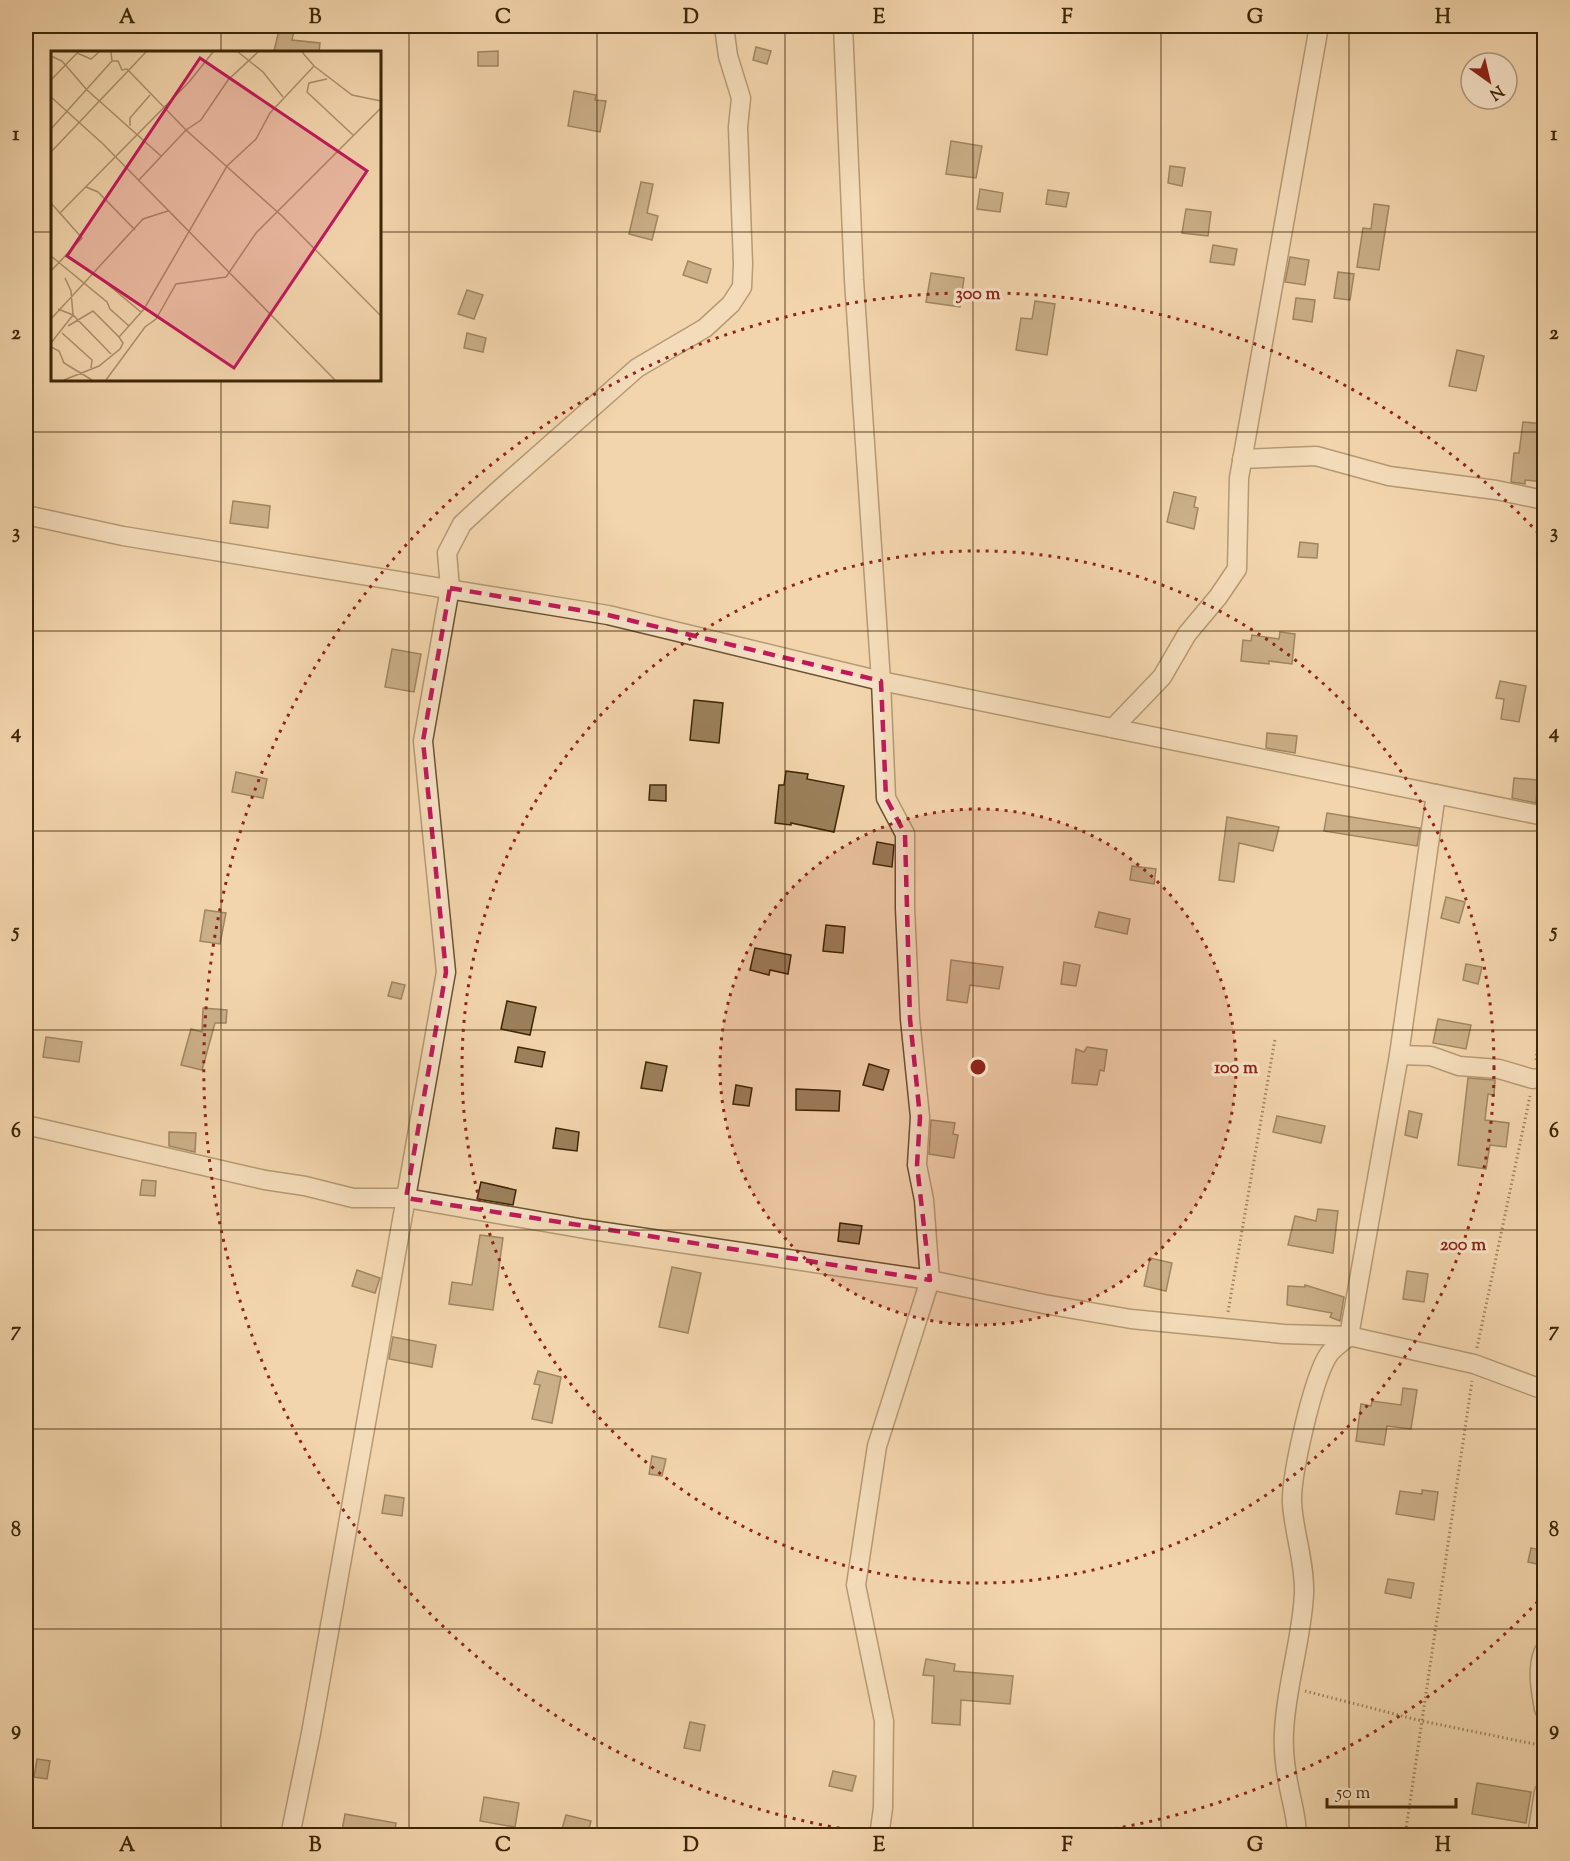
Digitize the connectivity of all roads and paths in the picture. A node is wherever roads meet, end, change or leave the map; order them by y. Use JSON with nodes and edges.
{"nodes":[{"id":1,"x":724,"y":26,"type":"edge"},
{"id":2,"x":843,"y":26,"type":"edge"},
{"id":3,"x":1319,"y":26,"type":"edge"},
{"id":4,"x":1242,"y":459,"type":"junction"},
{"id":5,"x":1545,"y":500,"type":"edge"},
{"id":6,"x":26,"y":515,"type":"edge"},
{"id":7,"x":450,"y":588,"type":"junction"},
{"id":8,"x":881,"y":681,"type":"junction"},
{"id":9,"x":1113,"y":728,"type":"junction"},
{"id":10,"x":1436,"y":794,"type":"junction"},
{"id":11,"x":1545,"y":816,"type":"edge"},
{"id":12,"x":1545,"y":999,"type":"edge"},
{"id":13,"x":1275,"y":1039,"type":"dead end"},
{"id":14,"x":1399,"y":1055,"type":"junction"},
{"id":15,"x":1539,"y":1078,"type":"edge"},
{"id":16,"x":26,"y":1125,"type":"edge"},
{"id":17,"x":406,"y":1198,"type":"junction"},
{"id":18,"x":930,"y":1280,"type":"junction"},
{"id":19,"x":1225,"y":1327,"type":"junction"},
{"id":20,"x":1349,"y":1336,"type":"junction"},
{"id":21,"x":1474,"y":1364,"type":"junction"},
{"id":22,"x":1545,"y":1390,"type":"edge"},
{"id":23,"x":1545,"y":1651,"type":"edge"},
{"id":24,"x":1288,"y":1687,"type":"junction"},
{"id":25,"x":1545,"y":1709,"type":"edge"},
{"id":26,"x":1422,"y":1721,"type":"junction"},
{"id":27,"x":1545,"y":1746,"type":"edge"},
{"id":28,"x":1545,"y":1792,"type":"edge"},
{"id":29,"x":290,"y":1836,"type":"edge"},
{"id":30,"x":879,"y":1836,"type":"edge"},
{"id":31,"x":1297,"y":1836,"type":"edge"},
{"id":32,"x":1405,"y":1836,"type":"edge"},
{"id":33,"x":1537,"y":1836,"type":"edge"}],
"edges":[{"from":1,"to":7,"type":"street"},
{"from":2,"to":8,"type":"street"},
{"from":3,"to":4,"type":"street"},
{"from":4,"to":5,"type":"street"},
{"from":4,"to":9,"type":"street"},
{"from":6,"to":7,"type":"street"},
{"from":7,"to":8,"type":"street"},
{"from":7,"to":17,"type":"street"},
{"from":8,"to":9,"type":"street"},
{"from":8,"to":18,"type":"street"},
{"from":9,"to":10,"type":"street"},
{"from":10,"to":11,"type":"street"},
{"from":10,"to":14,"type":"street"},
{"from":12,"to":15,"type":"path"},
{"from":13,"to":19,"type":"path"},
{"from":14,"to":15,"type":"street"},
{"from":14,"to":20,"type":"street"},
{"from":15,"to":21,"type":"path"},
{"from":16,"to":17,"type":"street"},
{"from":17,"to":18,"type":"street"},
{"from":17,"to":29,"type":"street"},
{"from":18,"to":19,"type":"street"},
{"from":18,"to":30,"type":"street"},
{"from":19,"to":20,"type":"street"},
{"from":20,"to":21,"type":"street"},
{"from":20,"to":24,"type":"street"},
{"from":21,"to":22,"type":"street"},
{"from":21,"to":26,"type":"path"},
{"from":23,"to":25,"type":"street"},
{"from":24,"to":26,"type":"path"},
{"from":24,"to":31,"type":"street"},
{"from":26,"to":27,"type":"path"},
{"from":26,"to":32,"type":"path"},
{"from":28,"to":33,"type":"street"}]}
